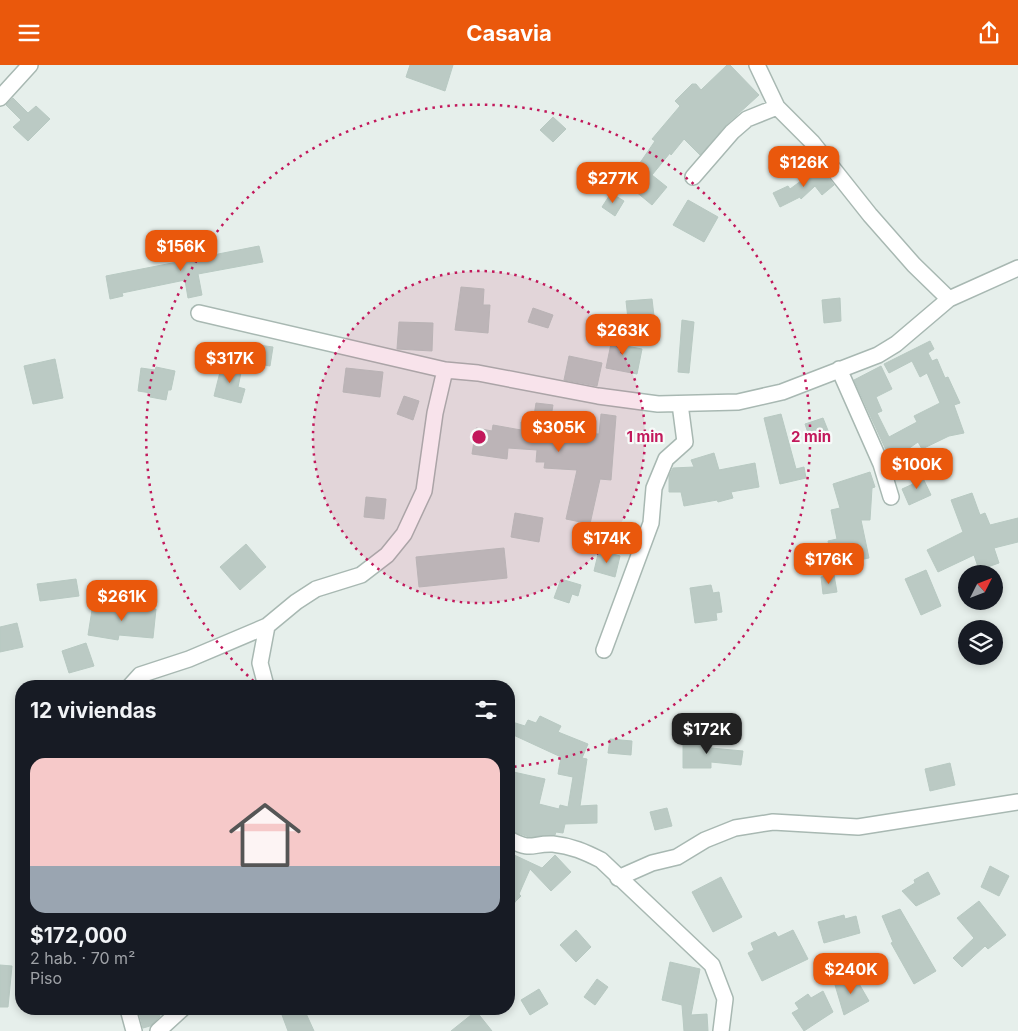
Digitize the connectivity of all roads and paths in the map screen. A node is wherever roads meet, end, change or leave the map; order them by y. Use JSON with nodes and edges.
{"nodes":[{"id":1,"x":30,"y":65,"type":"edge"},
{"id":2,"x":757,"y":65,"type":"edge"},
{"id":3,"x":0,"y":98,"type":"edge"},
{"id":4,"x":778,"y":107,"type":"junction"},
{"id":5,"x":693,"y":177,"type":"dead end"},
{"id":6,"x":1018,"y":268,"type":"edge"},
{"id":7,"x":949,"y":299,"type":"junction"},
{"id":8,"x":199,"y":313,"type":"dead end"},
{"id":9,"x":839,"y":369,"type":"junction"},
{"id":10,"x":445,"y":370,"type":"junction"},
{"id":11,"x":680,"y":404,"type":"junction"},
{"id":12,"x":891,"y":497,"type":"dead end"},
{"id":13,"x":267,"y":626,"type":"junction"},
{"id":14,"x":604,"y":650,"type":"dead end"},
{"id":15,"x":135,"y":680,"type":"edge"},
{"id":16,"x":264,"y":680,"type":"edge"},
{"id":17,"x":1018,"y":802,"type":"edge"},
{"id":18,"x":515,"y":842,"type":"edge"},
{"id":19,"x":618,"y":878,"type":"junction"},
{"id":20,"x":130,"y":1015,"type":"edge"},
{"id":21,"x":175,"y":1015,"type":"edge"},
{"id":22,"x":134,"y":1031,"type":"edge"},
{"id":23,"x":158,"y":1031,"type":"edge"},
{"id":24,"x":721,"y":1031,"type":"edge"}],
"edges":[{"from":1,"to":3,"type":"street"},
{"from":2,"to":4,"type":"street"},
{"from":4,"to":5,"type":"street"},
{"from":4,"to":7,"type":"street"},
{"from":6,"to":7,"type":"street"},
{"from":7,"to":9,"type":"street"},
{"from":8,"to":10,"type":"street"},
{"from":9,"to":11,"type":"street"},
{"from":9,"to":12,"type":"street"},
{"from":10,"to":11,"type":"street"},
{"from":10,"to":13,"type":"street"},
{"from":11,"to":14,"type":"street"},
{"from":13,"to":15,"type":"street"},
{"from":13,"to":16,"type":"street"},
{"from":17,"to":19,"type":"street"},
{"from":18,"to":19,"type":"street"},
{"from":19,"to":24,"type":"street"},
{"from":20,"to":22,"type":"street"},
{"from":21,"to":23,"type":"street"}]}
